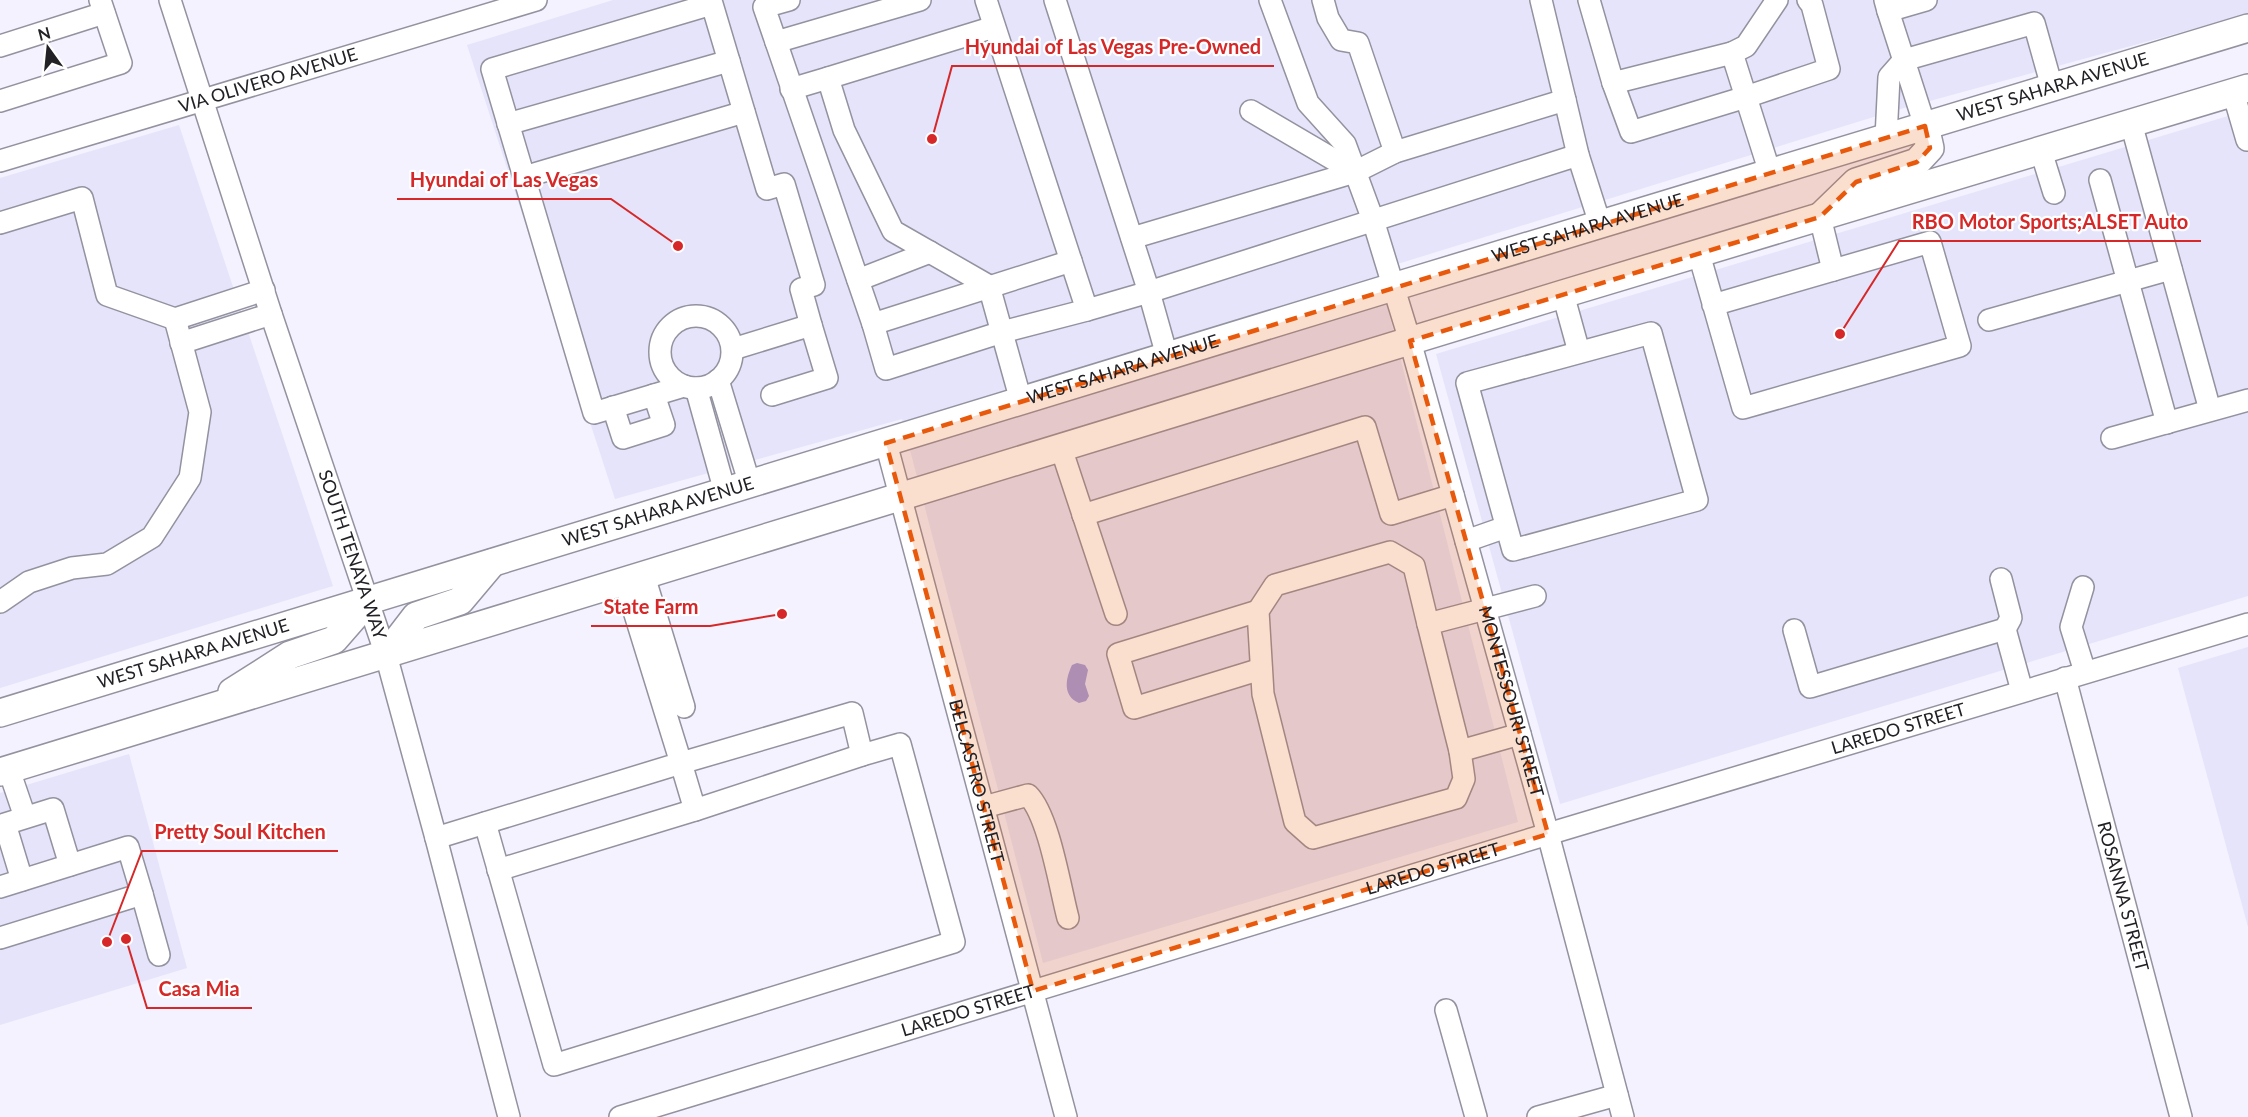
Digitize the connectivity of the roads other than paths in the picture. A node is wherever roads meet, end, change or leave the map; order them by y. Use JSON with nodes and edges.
{"nodes":[{"id":1,"x":170,"y":0,"type":"edge"},
{"id":2,"x":536,"y":0,"type":"edge"},
{"id":3,"x":789,"y":0,"type":"edge"},
{"id":4,"x":920,"y":0,"type":"edge"},
{"id":5,"x":986,"y":0,"type":"edge"},
{"id":6,"x":1055,"y":0,"type":"edge"},
{"id":7,"x":1270,"y":0,"type":"edge"},
{"id":8,"x":1323,"y":0,"type":"edge"},
{"id":9,"x":1541,"y":0,"type":"edge"},
{"id":10,"x":1589,"y":0,"type":"edge"},
{"id":11,"x":1777,"y":0,"type":"edge"},
{"id":12,"x":1808,"y":0,"type":"edge"},
{"id":13,"x":1926,"y":0,"type":"edge"},
{"id":14,"x":1887,"y":5,"type":"edge"},
{"id":15,"x":102,"y":6,"type":"edge"},
{"id":16,"x":994,"y":27,"type":"junction"},
{"id":17,"x":2248,"y":28,"type":"edge"},
{"id":18,"x":776,"y":42,"type":"junction"},
{"id":19,"x":0,"y":46,"type":"edge"},
{"id":20,"x":1732,"y":53,"type":"junction"},
{"id":21,"x":1904,"y":60,"type":"junction"},
{"id":22,"x":729,"y":61,"type":"junction"},
{"id":23,"x":828,"y":78,"type":"junction"},
{"id":24,"x":1613,"y":83,"type":"junction"},
{"id":25,"x":2052,"y":87,"type":"junction"},
{"id":26,"x":791,"y":89,"type":"junction"},
{"id":27,"x":2240,"y":90,"type":"edge"},
{"id":28,"x":1746,"y":97,"type":"junction"},
{"id":29,"x":1564,"y":100,"type":"junction"},
{"id":30,"x":0,"y":101,"type":"edge"},
{"id":31,"x":201,"y":101,"type":"junction"},
{"id":32,"x":1251,"y":111,"type":"dead end"},
{"id":33,"x":744,"y":112,"type":"junction"},
{"id":34,"x":2131,"y":123,"type":"junction"},
{"id":35,"x":508,"y":124,"type":"junction"},
{"id":36,"x":1925,"y":126,"type":"junction"},
{"id":37,"x":1886,"y":138,"type":"junction"},
{"id":38,"x":2247,"y":140,"type":"edge"},
{"id":39,"x":2041,"y":151,"type":"junction"},
{"id":40,"x":1395,"y":152,"type":"junction"},
{"id":41,"x":1578,"y":155,"type":"junction"},
{"id":42,"x":0,"y":161,"type":"edge"},
{"id":43,"x":1355,"y":172,"type":"junction"},
{"id":44,"x":1770,"y":173,"type":"junction"},
{"id":45,"x":524,"y":177,"type":"junction"},
{"id":46,"x":2100,"y":180,"type":"dead end"},
{"id":47,"x":2054,"y":193,"type":"dead end"},
{"id":48,"x":1820,"y":217,"type":"junction"},
{"id":49,"x":1373,"y":219,"type":"junction"},
{"id":50,"x":0,"y":223,"type":"edge"},
{"id":51,"x":1600,"y":224,"type":"junction"},
{"id":52,"x":1132,"y":238,"type":"junction"},
{"id":53,"x":930,"y":252,"type":"junction"},
{"id":54,"x":1699,"y":254,"type":"junction"},
{"id":55,"x":1071,"y":261,"type":"junction"},
{"id":56,"x":2171,"y":269,"type":"junction"},
{"id":57,"x":1833,"y":270,"type":"junction"},
{"id":58,"x":858,"y":280,"type":"junction"},
{"id":59,"x":2128,"y":281,"type":"junction"},
{"id":60,"x":989,"y":286,"type":"junction"},
{"id":61,"x":1394,"y":287,"type":"junction"},
{"id":62,"x":264,"y":290,"type":"junction"},
{"id":63,"x":1149,"y":292,"type":"junction"},
{"id":64,"x":1563,"y":294,"type":"junction"},
{"id":65,"x":1713,"y":305,"type":"junction"},
{"id":66,"x":1087,"y":310,"type":"junction"},
{"id":67,"x":271,"y":314,"type":"junction"},
{"id":68,"x":175,"y":319,"type":"junction"},
{"id":69,"x":1989,"y":320,"type":"dead end"},
{"id":70,"x":873,"y":324,"type":"junction"},
{"id":71,"x":811,"y":325,"type":"junction"},
{"id":72,"x":1002,"y":332,"type":"junction"},
{"id":73,"x":1410,"y":341,"type":"junction"},
{"id":74,"x":182,"y":343,"type":"junction"},
{"id":75,"x":732,"y":349,"type":"junction"},
{"id":76,"x":1580,"y":352,"type":"junction"},
{"id":77,"x":1167,"y":356,"type":"junction"},
{"id":78,"x":718,"y":380,"type":"junction"},
{"id":79,"x":690,"y":387,"type":"junction"},
{"id":80,"x":654,"y":394,"type":"junction"},
{"id":81,"x":772,"y":395,"type":"dead end"},
{"id":82,"x":2248,"y":400,"type":"edge"},
{"id":83,"x":1021,"y":401,"type":"junction"},
{"id":84,"x":613,"y":407,"type":"junction"},
{"id":85,"x":2210,"y":410,"type":"junction"},
{"id":86,"x":2167,"y":423,"type":"junction"},
{"id":87,"x":2112,"y":438,"type":"dead end"},
{"id":88,"x":886,"y":443,"type":"junction"},
{"id":89,"x":1061,"y":448,"type":"junction"},
{"id":90,"x":738,"y":489,"type":"junction"},
{"id":91,"x":1453,"y":495,"type":"junction"},
{"id":92,"x":901,"y":497,"type":"junction"},
{"id":93,"x":1083,"y":515,"type":"junction"},
{"id":94,"x":1506,"y":527,"type":"junction"},
{"id":95,"x":1466,"y":541,"type":"junction"},
{"id":96,"x":492,"y":563,"type":"junction"},
{"id":97,"x":635,"y":579,"type":"junction"},
{"id":98,"x":2001,"y":579,"type":"dead end"},
{"id":99,"x":2083,"y":586,"type":"dead end"},
{"id":100,"x":1535,"y":596,"type":"dead end"},
{"id":101,"x":368,"y":601,"type":"junction"},
{"id":102,"x":0,"y":602,"type":"edge"},
{"id":103,"x":1485,"y":610,"type":"junction"},
{"id":104,"x":1258,"y":611,"type":"junction"},
{"id":105,"x":1116,"y":614,"type":"dead end"},
{"id":106,"x":1428,"y":624,"type":"junction"},
{"id":107,"x":2248,"y":624,"type":"edge"},
{"id":108,"x":2005,"y":629,"type":"junction"},
{"id":109,"x":1794,"y":630,"type":"dead end"},
{"id":110,"x":386,"y":655,"type":"junction"},
{"id":111,"x":1261,"y":669,"type":"junction"},
{"id":112,"x":2075,"y":675,"type":"junction"},
{"id":113,"x":2022,"y":691,"type":"junction"},
{"id":114,"x":1,"y":708,"type":"edge"},
{"id":115,"x":206,"y":709,"type":"junction"},
{"id":116,"x":1520,"y":734,"type":"junction"},
{"id":117,"x":1460,"y":751,"type":"junction"},
{"id":118,"x":862,"y":755,"type":"junction"},
{"id":119,"x":681,"y":763,"type":"junction"},
{"id":120,"x":4,"y":771,"type":"edge"},
{"id":121,"x":984,"y":807,"type":"junction"},
{"id":122,"x":695,"y":810,"type":"junction"},
{"id":123,"x":25,"y":817,"type":"junction"},
{"id":124,"x":485,"y":823,"type":"junction"},
{"id":125,"x":1548,"y":834,"type":"junction"},
{"id":126,"x":436,"y":838,"type":"junction"},
{"id":127,"x":70,"y":865,"type":"junction"},
{"id":128,"x":498,"y":870,"type":"junction"},
{"id":129,"x":22,"y":880,"type":"junction"},
{"id":130,"x":0,"y":887,"type":"edge"},
{"id":131,"x":142,"y":894,"type":"junction"},
{"id":132,"x":1068,"y":918,"type":"dead end"},
{"id":133,"x":0,"y":938,"type":"edge"},
{"id":134,"x":159,"y":955,"type":"dead end"},
{"id":135,"x":1033,"y":991,"type":"junction"},
{"id":136,"x":1446,"y":1010,"type":"dead end"},
{"id":137,"x":1617,"y":1095,"type":"junction"},
{"id":138,"x":509,"y":1117,"type":"edge"},
{"id":139,"x":620,"y":1117,"type":"edge"},
{"id":140,"x":1066,"y":1117,"type":"edge"},
{"id":141,"x":1476,"y":1117,"type":"edge"},
{"id":142,"x":1538,"y":1117,"type":"edge"},
{"id":143,"x":1623,"y":1117,"type":"edge"},
{"id":144,"x":2181,"y":1117,"type":"edge"}],
"edges":[{"from":1,"to":31,"type":"street","name":"SOUTH TENAYA WAY"},
{"from":2,"to":31,"type":"street","name":"VIA OLIVERO AVENUE"},
{"from":3,"to":18,"type":"street"},
{"from":4,"to":18,"type":"street"},
{"from":5,"to":16,"type":"street"},
{"from":6,"to":52,"type":"street"},
{"from":7,"to":43,"type":"street","name":"MONTESSOURI STREET"},
{"from":8,"to":40,"type":"street"},
{"from":9,"to":29,"type":"street"},
{"from":10,"to":24,"type":"street"},
{"from":11,"to":20,"type":"street"},
{"from":12,"to":28,"type":"street"},
{"from":13,"to":14,"type":"street"},
{"from":14,"to":21,"type":"street"},
{"from":15,"to":19,"type":"street"},
{"from":15,"to":30,"type":"street"},
{"from":16,"to":23,"type":"street"},
{"from":16,"to":55,"type":"street"},
{"from":17,"to":25,"type":"main road","name":"WEST SAHARA AVENUE"},
{"from":18,"to":26,"type":"street"},
{"from":20,"to":24,"type":"street"},
{"from":20,"to":28,"type":"street"},
{"from":21,"to":25,"type":"street"},
{"from":21,"to":36,"type":"street"},
{"from":21,"to":37,"type":"street"},
{"from":22,"to":33,"type":"street"},
{"from":22,"to":35,"type":"street"},
{"from":22,"to":35,"type":"street"},
{"from":23,"to":26,"type":"street"},
{"from":23,"to":53,"type":"street"},
{"from":24,"to":28,"type":"street"},
{"from":25,"to":36,"type":"main road","name":"WEST SAHARA AVENUE"},
{"from":26,"to":58,"type":"street"},
{"from":27,"to":34,"type":"main road"},
{"from":27,"to":38,"type":"street"},
{"from":28,"to":44,"type":"street"},
{"from":29,"to":40,"type":"street"},
{"from":29,"to":41,"type":"street"},
{"from":31,"to":42,"type":"street","name":"VIA OLIVERO AVENUE"},
{"from":31,"to":62,"type":"street","name":"SOUTH TENAYA WAY"},
{"from":32,"to":43,"type":"street"},
{"from":33,"to":45,"type":"street"},
{"from":33,"to":71,"type":"street"},
{"from":34,"to":39,"type":"main road"},
{"from":34,"to":56,"type":"street"},
{"from":35,"to":45,"type":"street"},
{"from":36,"to":37,"type":"main road","name":"WEST SAHARA AVENUE"},
{"from":36,"to":48,"type":"main road"},
{"from":37,"to":44,"type":"main road","name":"WEST SAHARA AVENUE"},
{"from":39,"to":47,"type":"street"},
{"from":39,"to":48,"type":"main road"},
{"from":40,"to":43,"type":"street"},
{"from":41,"to":49,"type":"street"},
{"from":41,"to":51,"type":"street"},
{"from":43,"to":49,"type":"street","name":"MONTESSOURI STREET"},
{"from":43,"to":52,"type":"street"},
{"from":44,"to":51,"type":"main road","name":"WEST SAHARA AVENUE"},
{"from":45,"to":84,"type":"street"},
{"from":46,"to":59,"type":"street"},
{"from":48,"to":54,"type":"main road"},
{"from":48,"to":57,"type":"street"},
{"from":49,"to":61,"type":"street","name":"MONTESSOURI STREET"},
{"from":49,"to":63,"type":"street"},
{"from":50,"to":68,"type":"street"},
{"from":51,"to":61,"type":"main road","name":"WEST SAHARA AVENUE"},
{"from":52,"to":63,"type":"street"},
{"from":53,"to":58,"type":"street"},
{"from":53,"to":60,"type":"street"},
{"from":54,"to":64,"type":"main road"},
{"from":54,"to":65,"type":"street"},
{"from":55,"to":60,"type":"street"},
{"from":55,"to":66,"type":"street"},
{"from":56,"to":59,"type":"street"},
{"from":56,"to":85,"type":"street"},
{"from":57,"to":65,"type":"street"},
{"from":57,"to":65,"type":"street"},
{"from":58,"to":70,"type":"street"},
{"from":59,"to":69,"type":"street"},
{"from":59,"to":86,"type":"street"},
{"from":60,"to":70,"type":"street"},
{"from":60,"to":72,"type":"street"},
{"from":61,"to":73,"type":"street","name":"MONTESSOURI STREET"},
{"from":61,"to":77,"type":"main road","name":"WEST SAHARA AVENUE"},
{"from":62,"to":67,"type":"street","name":"SOUTH TENAYA WAY"},
{"from":62,"to":68,"type":"street"},
{"from":63,"to":66,"type":"street"},
{"from":63,"to":77,"type":"street"},
{"from":64,"to":73,"type":"main road"},
{"from":64,"to":76,"type":"street"},
{"from":66,"to":72,"type":"street"},
{"from":67,"to":74,"type":"street"},
{"from":67,"to":101,"type":"street","name":"SOUTH TENAYA WAY"},
{"from":68,"to":74,"type":"street"},
{"from":70,"to":72,"type":"street"},
{"from":71,"to":75,"type":"street"},
{"from":71,"to":81,"type":"street"},
{"from":72,"to":83,"type":"street"},
{"from":73,"to":89,"type":"main road"},
{"from":73,"to":91,"type":"street","name":"MONTESSOURI STREET"},
{"from":74,"to":102,"type":"street"},
{"from":75,"to":78,"type":"street"},
{"from":75,"to":79,"type":"street"},
{"from":76,"to":94,"type":"street"},
{"from":76,"to":94,"type":"street"},
{"from":77,"to":83,"type":"main road","name":"WEST SAHARA AVENUE"},
{"from":78,"to":79,"type":"street"},
{"from":78,"to":90,"type":"street"},
{"from":79,"to":80,"type":"street"},
{"from":79,"to":90,"type":"street"},
{"from":80,"to":84,"type":"street"},
{"from":80,"to":84,"type":"street"},
{"from":82,"to":85,"type":"street"},
{"from":83,"to":88,"type":"main road","name":"WEST SAHARA AVENUE"},
{"from":85,"to":86,"type":"street"},
{"from":86,"to":87,"type":"street"},
{"from":88,"to":90,"type":"main road","name":"WEST SAHARA AVENUE"},
{"from":88,"to":92,"type":"street","name":"BELCASTRO STREET"},
{"from":89,"to":92,"type":"main road"},
{"from":89,"to":93,"type":"street"},
{"from":90,"to":96,"type":"main road","name":"WEST SAHARA AVENUE"},
{"from":91,"to":93,"type":"street"},
{"from":91,"to":95,"type":"street","name":"MONTESSOURI STREET"},
{"from":92,"to":97,"type":"main road"},
{"from":92,"to":121,"type":"street","name":"BELCASTRO STREET"},
{"from":93,"to":105,"type":"street"},
{"from":94,"to":95,"type":"street"},
{"from":95,"to":103,"type":"street","name":"MONTESSOURI STREET"},
{"from":96,"to":101,"type":"main road","name":"WEST SAHARA AVENUE"},
{"from":96,"to":110,"type":"main road"},
{"from":97,"to":110,"type":"main road"},
{"from":97,"to":119,"type":"street"},
{"from":98,"to":108,"type":"street"},
{"from":99,"to":112,"type":"street","name":"ROSANNA STREET"},
{"from":100,"to":103,"type":"street"},
{"from":101,"to":110,"type":"street","name":"SOUTH TENAYA WAY"},
{"from":101,"to":114,"type":"main road","name":"WEST SAHARA AVENUE"},
{"from":101,"to":115,"type":"main road"},
{"from":103,"to":106,"type":"street"},
{"from":103,"to":116,"type":"street","name":"MONTESSOURI STREET"},
{"from":104,"to":106,"type":"street"},
{"from":104,"to":111,"type":"street"},
{"from":104,"to":111,"type":"street"},
{"from":106,"to":117,"type":"street"},
{"from":107,"to":112,"type":"street","name":"LAREDO STREET"},
{"from":108,"to":109,"type":"street"},
{"from":108,"to":113,"type":"street"},
{"from":110,"to":115,"type":"main road"},
{"from":110,"to":126,"type":"street","name":"SOUTH TENAYA WAY"},
{"from":111,"to":117,"type":"street"},
{"from":112,"to":113,"type":"street","name":"LAREDO STREET"},
{"from":112,"to":144,"type":"street","name":"ROSANNA STREET"},
{"from":113,"to":125,"type":"street","name":"LAREDO STREET"},
{"from":115,"to":120,"type":"main road"},
{"from":116,"to":117,"type":"street"},
{"from":116,"to":125,"type":"street","name":"MONTESSOURI STREET"},
{"from":118,"to":119,"type":"street"},
{"from":118,"to":122,"type":"street"},
{"from":118,"to":128,"type":"street"},
{"from":119,"to":122,"type":"street"},
{"from":119,"to":124,"type":"street"},
{"from":120,"to":123,"type":"street"},
{"from":121,"to":132,"type":"street"},
{"from":121,"to":135,"type":"street","name":"BELCASTRO STREET"},
{"from":122,"to":128,"type":"street"},
{"from":123,"to":127,"type":"street"},
{"from":123,"to":129,"type":"street"},
{"from":124,"to":126,"type":"street"},
{"from":124,"to":128,"type":"street"},
{"from":125,"to":135,"type":"street","name":"LAREDO STREET"},
{"from":125,"to":137,"type":"street","name":"MONTESSOURI STREET"},
{"from":126,"to":138,"type":"street","name":"SOUTH TENAYA WAY"},
{"from":127,"to":129,"type":"street"},
{"from":127,"to":131,"type":"street"},
{"from":129,"to":130,"type":"street"},
{"from":131,"to":133,"type":"street"},
{"from":131,"to":134,"type":"street"},
{"from":135,"to":139,"type":"street","name":"LAREDO STREET"},
{"from":135,"to":140,"type":"street","name":"BELCASTRO STREET"},
{"from":136,"to":141,"type":"street"},
{"from":137,"to":142,"type":"street"},
{"from":137,"to":143,"type":"street","name":"MONTESSOURI STREET"}]}
